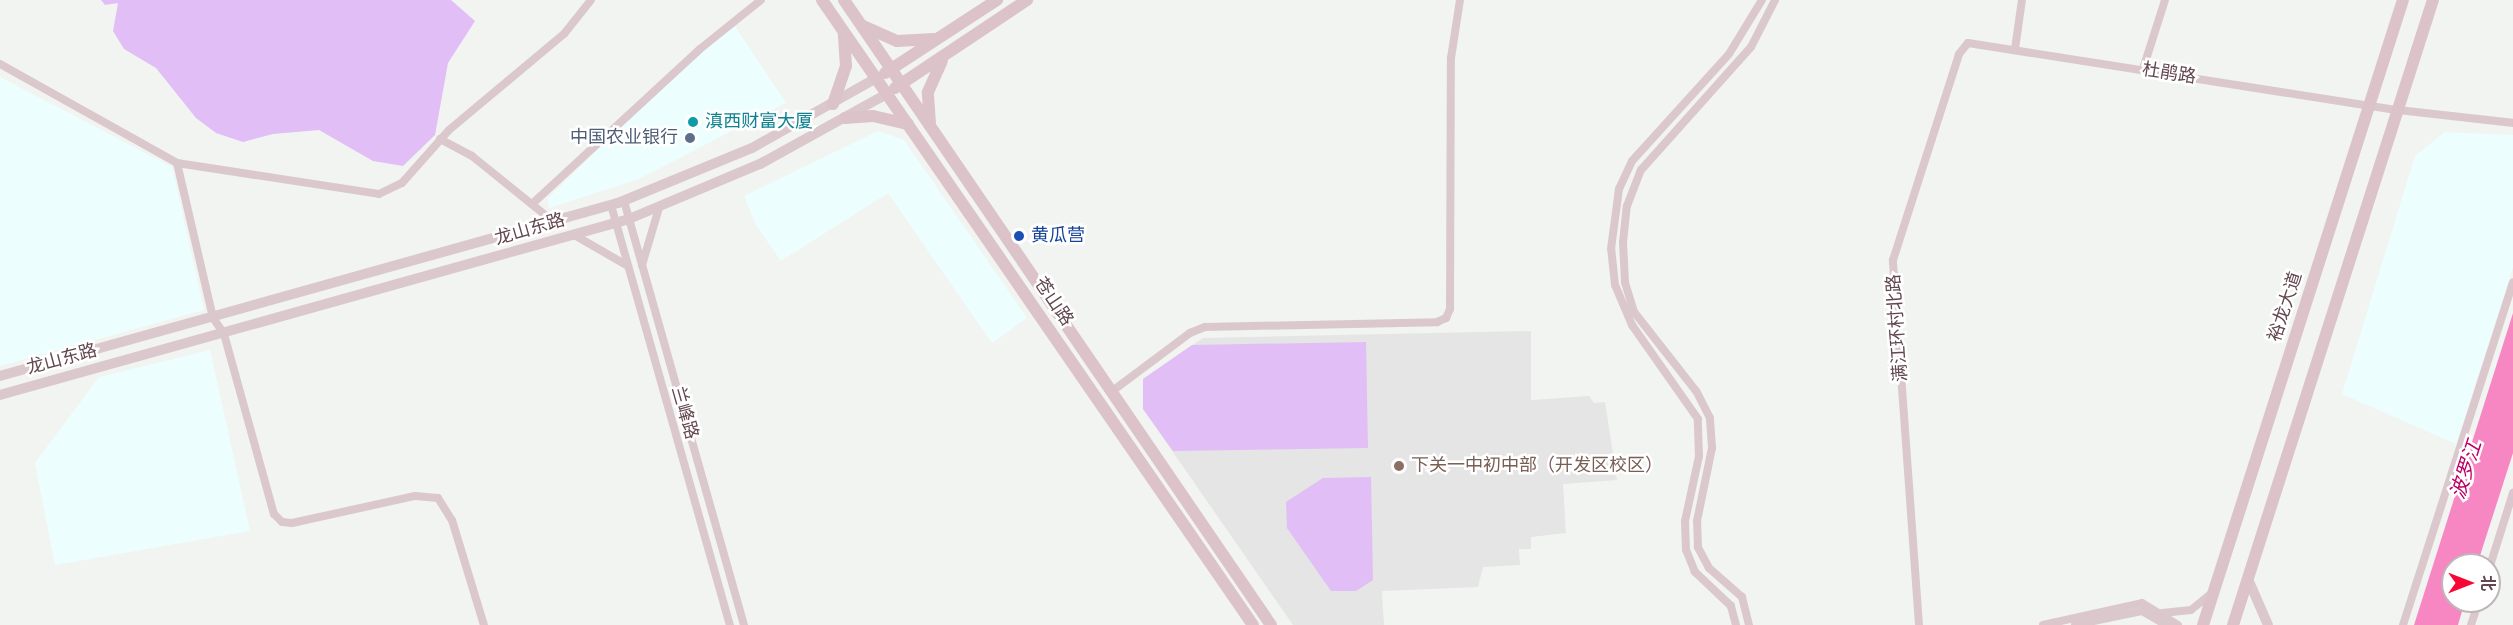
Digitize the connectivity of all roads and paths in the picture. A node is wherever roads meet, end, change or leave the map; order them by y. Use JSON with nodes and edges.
{"nodes":[{"id":1,"x":591,"y":0,"type":"edge"},
{"id":2,"x":761,"y":0,"type":"edge"},
{"id":3,"x":822,"y":0,"type":"edge"},
{"id":4,"x":844,"y":0,"type":"edge"},
{"id":5,"x":997,"y":0,"type":"edge"},
{"id":6,"x":1027,"y":0,"type":"edge"},
{"id":7,"x":1460,"y":0,"type":"edge"},
{"id":8,"x":1762,"y":0,"type":"edge"},
{"id":9,"x":1775,"y":0,"type":"edge"},
{"id":10,"x":2022,"y":0,"type":"edge"},
{"id":11,"x":2165,"y":0,"type":"edge"},
{"id":12,"x":2403,"y":0,"type":"edge"},
{"id":13,"x":2433,"y":0,"type":"edge"},
{"id":14,"x":859,"y":23,"type":"junction"},
{"id":15,"x":843,"y":30,"type":"junction"},
{"id":16,"x":941,"y":37,"type":"junction"},
{"id":17,"x":1968,"y":43,"type":"joint"},
{"id":18,"x":2015,"y":49,"type":"junction"},
{"id":19,"x":946,"y":56,"type":"junction"},
{"id":20,"x":0,"y":64,"type":"edge"},
{"id":21,"x":891,"y":69,"type":"junction"},
{"id":22,"x":2143,"y":69,"type":"junction"},
{"id":23,"x":876,"y":78,"type":"junction"},
{"id":24,"x":901,"y":85,"type":"junction"},
{"id":25,"x":887,"y":93,"type":"junction"},
{"id":26,"x":833,"y":104,"type":"junction"},
{"id":27,"x":2370,"y":105,"type":"junction"},
{"id":28,"x":2398,"y":110,"type":"junction"},
{"id":29,"x":845,"y":118,"type":"junction"},
{"id":30,"x":2513,"y":123,"type":"edge"},
{"id":31,"x":908,"y":124,"type":"junction"},
{"id":32,"x":934,"y":134,"type":"junction"},
{"id":33,"x":440,"y":139,"type":"junction"},
{"id":34,"x":177,"y":164,"type":"junction"},
{"id":35,"x":1624,"y":176,"type":"junction"},
{"id":36,"x":1635,"y":182,"type":"junction"},
{"id":37,"x":624,"y":201,"type":"junction"},
{"id":38,"x":532,"y":204,"type":"junction"},
{"id":39,"x":611,"y":205,"type":"junction"},
{"id":40,"x":659,"y":208,"type":"junction"},
{"id":41,"x":629,"y":219,"type":"junction"},
{"id":42,"x":555,"y":223,"type":"junction"},
{"id":43,"x":616,"y":223,"type":"junction"},
{"id":44,"x":576,"y":236,"type":"junction"},
{"id":45,"x":628,"y":266,"type":"junction"},
{"id":46,"x":642,"y":266,"type":"junction"},
{"id":47,"x":2513,"y":282,"type":"edge"},
{"id":48,"x":213,"y":318,"type":"junction"},
{"id":49,"x":225,"y":334,"type":"junction"},
{"id":50,"x":1676,"y":367,"type":"junction"},
{"id":51,"x":1666,"y":375,"type":"junction"},
{"id":52,"x":0,"y":376,"type":"edge"},
{"id":53,"x":1111,"y":392,"type":"junction"},
{"id":54,"x":0,"y":395,"type":"edge"},
{"id":55,"x":2513,"y":493,"type":"edge"},
{"id":56,"x":2494,"y":553,"type":"edge"},
{"id":57,"x":2248,"y":579,"type":"junction"},
{"id":58,"x":2216,"y":585,"type":"junction"},
{"id":59,"x":2162,"y":613,"type":"junction"},
{"id":60,"x":484,"y":625,"type":"edge"},
{"id":61,"x":730,"y":625,"type":"edge"},
{"id":62,"x":744,"y":625,"type":"edge"},
{"id":63,"x":1253,"y":625,"type":"edge"},
{"id":64,"x":1271,"y":625,"type":"edge"},
{"id":65,"x":1736,"y":625,"type":"edge"},
{"id":66,"x":1749,"y":625,"type":"edge"},
{"id":67,"x":1919,"y":625,"type":"edge"},
{"id":68,"x":2043,"y":625,"type":"edge"},
{"id":69,"x":2075,"y":625,"type":"edge"},
{"id":70,"x":2166,"y":625,"type":"edge"},
{"id":71,"x":2178,"y":625,"type":"edge"},
{"id":72,"x":2203,"y":625,"type":"edge"},
{"id":73,"x":2233,"y":625,"type":"edge"},
{"id":74,"x":2268,"y":625,"type":"edge"},
{"id":75,"x":2403,"y":625,"type":"edge"}],
"edges":[{"from":1,"to":33,"type":"street"},
{"from":2,"to":38,"type":"street"},
{"from":3,"to":15,"type":"main road","name":"苍山路"},
{"from":4,"to":14,"type":"main road","name":"苍山路"},
{"from":5,"to":16,"type":"main road","name":"龙山东路"},
{"from":6,"to":19,"type":"main road","name":"龙山东路"},
{"from":7,"to":53,"type":"street"},
{"from":8,"to":35,"type":"street"},
{"from":9,"to":36,"type":"street"},
{"from":10,"to":18,"type":"street"},
{"from":11,"to":22,"type":"street"},
{"from":12,"to":27,"type":"main road","name":"裕龙大道"},
{"from":13,"to":28,"type":"main road"},
{"from":14,"to":16,"type":"main road"},
{"from":14,"to":21,"type":"main road","name":"苍山路"},
{"from":15,"to":23,"type":"main road","name":"苍山路"},
{"from":15,"to":26,"type":"main road"},
{"from":16,"to":21,"type":"main road","name":"龙山东路"},
{"from":17,"to":18,"type":"street","name":"杜鹃路"},
{"from":17,"to":67,"type":"street","name":"满江环村北路"},
{"from":18,"to":22,"type":"street","name":"杜鹃路"},
{"from":19,"to":24,"type":"main road","name":"龙山东路"},
{"from":19,"to":32,"type":"main road"},
{"from":20,"to":34,"type":"street"},
{"from":21,"to":23,"type":"main road","name":"龙山东路"},
{"from":21,"to":24,"type":"main road","name":"苍山路"},
{"from":22,"to":27,"type":"street","name":"杜鹃路"},
{"from":23,"to":25,"type":"main road","name":"苍山路"},
{"from":23,"to":26,"type":"street","name":"龙山东路"},
{"from":24,"to":25,"type":"main road","name":"龙山东路"},
{"from":24,"to":32,"type":"main road","name":"苍山路"},
{"from":25,"to":29,"type":"street","name":"龙山东路"},
{"from":25,"to":31,"type":"main road","name":"苍山路"},
{"from":26,"to":37,"type":"street","name":"龙山东路"},
{"from":27,"to":28,"type":"street","name":"杜鹃路"},
{"from":27,"to":58,"type":"main road","name":"裕龙大道"},
{"from":28,"to":30,"type":"street","name":"杜鹃路"},
{"from":28,"to":57,"type":"main road"},
{"from":29,"to":31,"type":"main road"},
{"from":29,"to":40,"type":"street","name":"龙山东路"},
{"from":31,"to":63,"type":"main road","name":"苍山路"},
{"from":32,"to":53,"type":"main road","name":"苍山路"},
{"from":33,"to":34,"type":"street"},
{"from":33,"to":38,"type":"street"},
{"from":34,"to":48,"type":"street"},
{"from":35,"to":36,"type":"street"},
{"from":35,"to":51,"type":"street"},
{"from":36,"to":50,"type":"street"},
{"from":37,"to":39,"type":"street","name":"龙山东路"},
{"from":37,"to":41,"type":"street","name":"兰峰路"},
{"from":38,"to":42,"type":"street"},
{"from":39,"to":42,"type":"street","name":"龙山东路"},
{"from":39,"to":43,"type":"street","name":"兰峰路"},
{"from":40,"to":41,"type":"street","name":"龙山东路"},
{"from":40,"to":46,"type":"street"},
{"from":41,"to":43,"type":"street","name":"龙山东路"},
{"from":41,"to":46,"type":"street","name":"兰峰路"},
{"from":42,"to":48,"type":"street","name":"龙山东路"},
{"from":43,"to":44,"type":"street","name":"龙山东路"},
{"from":43,"to":45,"type":"street","name":"兰峰路"},
{"from":44,"to":45,"type":"street"},
{"from":44,"to":49,"type":"street","name":"龙山东路"},
{"from":45,"to":61,"type":"street","name":"兰峰路"},
{"from":46,"to":62,"type":"street","name":"兰峰路"},
{"from":47,"to":75,"type":"street"},
{"from":48,"to":49,"type":"street"},
{"from":48,"to":52,"type":"street","name":"龙山东路"},
{"from":49,"to":54,"type":"street","name":"龙山东路"},
{"from":49,"to":60,"type":"street"},
{"from":50,"to":51,"type":"street"},
{"from":50,"to":66,"type":"street"},
{"from":51,"to":65,"type":"street"},
{"from":53,"to":64,"type":"main road","name":"苍山路"},
{"from":55,"to":56,"type":"street"},
{"from":57,"to":73,"type":"main road"},
{"from":57,"to":74,"type":"street"},
{"from":58,"to":59,"type":"street"},
{"from":58,"to":72,"type":"main road","name":"裕龙大道"},
{"from":59,"to":68,"type":"street"},
{"from":59,"to":71,"type":"street"},
{"from":69,"to":70,"type":"street"}]}
